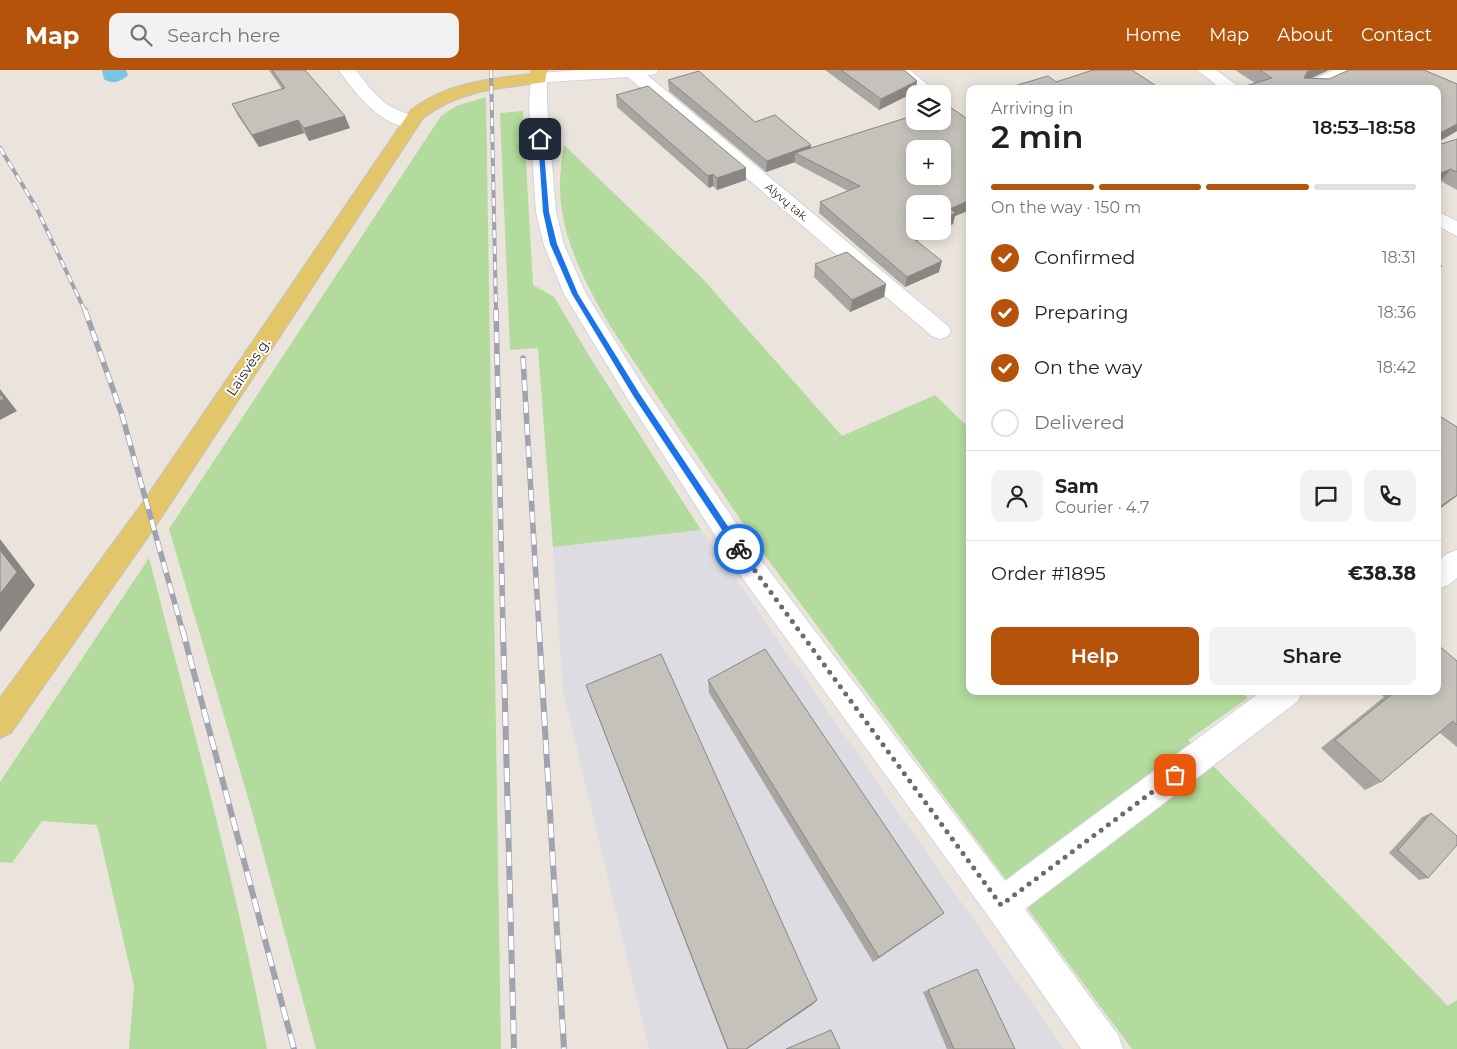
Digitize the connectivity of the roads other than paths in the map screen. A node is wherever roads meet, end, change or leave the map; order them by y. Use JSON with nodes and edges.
{"nodes":[{"id":1,"x":347,"y":70,"type":"edge"},
{"id":2,"x":900,"y":70,"type":"edge"},
{"id":3,"x":1205,"y":70,"type":"edge"},
{"id":4,"x":1348,"y":70,"type":"edge"},
{"id":5,"x":642,"y":71,"type":"edge"},
{"id":6,"x":539,"y":74,"type":"edge"},
{"id":7,"x":919,"y":85,"type":"edge"},
{"id":8,"x":1228,"y":85,"type":"edge"},
{"id":9,"x":1316,"y":85,"type":"edge"},
{"id":10,"x":410,"y":122,"type":"junction"},
{"id":11,"x":1441,"y":220,"type":"edge"},
{"id":12,"x":1457,"y":230,"type":"edge"},
{"id":13,"x":940,"y":331,"type":"dead end"},
{"id":14,"x":1457,"y":562,"type":"edge"},
{"id":15,"x":1441,"y":575,"type":"edge"},
{"id":16,"x":1282,"y":695,"type":"edge"},
{"id":17,"x":0,"y":723,"type":"edge"},
{"id":18,"x":1001,"y":905,"type":"junction"},
{"id":19,"x":1104,"y":1049,"type":"edge"}],
"edges":[{"from":1,"to":10,"type":"street"},
{"from":2,"to":7,"type":"street"},
{"from":3,"to":8,"type":"street"},
{"from":4,"to":9,"type":"street"},
{"from":5,"to":6,"type":"street"},
{"from":5,"to":13,"type":"street","name":"Alyvų tak."},
{"from":6,"to":10,"type":"main road","name":"Laisvės g."},
{"from":6,"to":18,"type":"street"},
{"from":10,"to":17,"type":"main road","name":"Laisvės g."},
{"from":11,"to":12,"type":"street"},
{"from":14,"to":15,"type":"street"},
{"from":16,"to":18,"type":"street"},
{"from":18,"to":19,"type":"street"}]}
